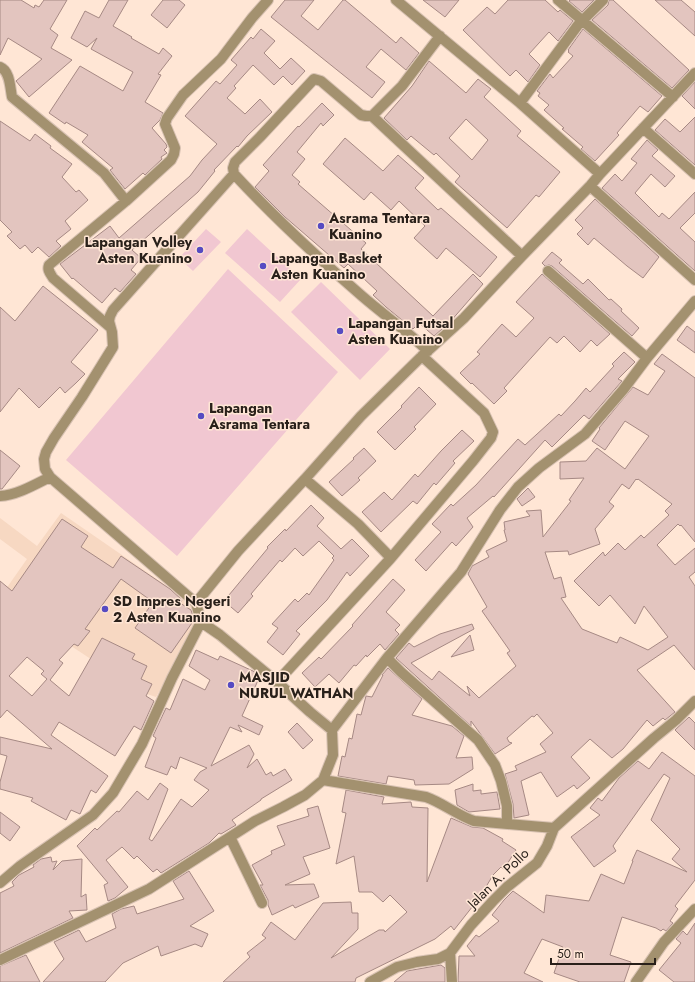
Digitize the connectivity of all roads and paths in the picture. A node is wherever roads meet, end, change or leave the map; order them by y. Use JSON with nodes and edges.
{"nodes":[{"id":1,"x":268,"y":0,"type":"edge"},
{"id":2,"x":396,"y":0,"type":"edge"},
{"id":3,"x":558,"y":0,"type":"edge"},
{"id":4,"x":603,"y":0,"type":"edge"},
{"id":5,"x":582,"y":21,"type":"junction"},
{"id":6,"x":440,"y":36,"type":"junction"},
{"id":7,"x":0,"y":67,"type":"edge"},
{"id":8,"x":695,"y":73,"type":"edge"},
{"id":9,"x":673,"y":97,"type":"junction"},
{"id":10,"x":520,"y":103,"type":"junction"},
{"id":11,"x":372,"y":116,"type":"junction"},
{"id":12,"x":643,"y":128,"type":"junction"},
{"id":13,"x":234,"y":174,"type":"junction"},
{"id":14,"x":600,"y":174,"type":"junction"},
{"id":15,"x":695,"y":174,"type":"edge"},
{"id":16,"x":590,"y":186,"type":"junction"},
{"id":17,"x":126,"y":202,"type":"junction"},
{"id":18,"x":522,"y":256,"type":"junction"},
{"id":19,"x":548,"y":271,"type":"dead end"},
{"id":20,"x":695,"y":280,"type":"edge"},
{"id":21,"x":695,"y":301,"type":"edge"},
{"id":22,"x":110,"y":327,"type":"junction"},
{"id":23,"x":425,"y":353,"type":"junction"},
{"id":24,"x":647,"y":358,"type":"junction"},
{"id":25,"x":50,"y":478,"type":"junction"},
{"id":26,"x":305,"y":479,"type":"junction"},
{"id":27,"x":0,"y":496,"type":"edge"},
{"id":28,"x":391,"y":558,"type":"junction"},
{"id":29,"x":196,"y":603,"type":"junction"},
{"id":30,"x":201,"y":622,"type":"junction"},
{"id":31,"x":387,"y":658,"type":"junction"},
{"id":32,"x":277,"y":682,"type":"junction"},
{"id":33,"x":695,"y":701,"type":"edge"},
{"id":34,"x":332,"y":730,"type":"junction"},
{"id":35,"x":323,"y":780,"type":"junction"},
{"id":36,"x":507,"y":823,"type":"junction"},
{"id":37,"x":554,"y":828,"type":"junction"},
{"id":38,"x":230,"y":837,"type":"junction"},
{"id":39,"x":0,"y":883,"type":"edge"},
{"id":40,"x":262,"y":903,"type":"dead end"},
{"id":41,"x":695,"y":909,"type":"edge"},
{"id":42,"x":450,"y":953,"type":"junction"},
{"id":43,"x":0,"y":960,"type":"edge"},
{"id":44,"x":370,"y":982,"type":"edge"},
{"id":45,"x":452,"y":982,"type":"edge"},
{"id":46,"x":636,"y":982,"type":"edge"}],
"edges":[{"from":1,"to":17,"type":"street"},
{"from":2,"to":6,"type":"street"},
{"from":3,"to":5,"type":"street"},
{"from":4,"to":5,"type":"street"},
{"from":5,"to":9,"type":"street"},
{"from":5,"to":10,"type":"street"},
{"from":6,"to":10,"type":"street"},
{"from":6,"to":11,"type":"street"},
{"from":7,"to":17,"type":"street"},
{"from":8,"to":9,"type":"street"},
{"from":9,"to":12,"type":"street"},
{"from":10,"to":14,"type":"street"},
{"from":11,"to":13,"type":"street"},
{"from":11,"to":18,"type":"street"},
{"from":12,"to":14,"type":"street"},
{"from":12,"to":15,"type":"street"},
{"from":13,"to":22,"type":"street"},
{"from":13,"to":23,"type":"street"},
{"from":14,"to":16,"type":"street"},
{"from":16,"to":18,"type":"street"},
{"from":16,"to":20,"type":"street"},
{"from":17,"to":22,"type":"street"},
{"from":18,"to":23,"type":"street"},
{"from":19,"to":24,"type":"street"},
{"from":21,"to":24,"type":"street"},
{"from":22,"to":25,"type":"street"},
{"from":23,"to":26,"type":"street"},
{"from":23,"to":28,"type":"street"},
{"from":24,"to":31,"type":"street"},
{"from":25,"to":27,"type":"street"},
{"from":25,"to":29,"type":"street"},
{"from":26,"to":28,"type":"street"},
{"from":26,"to":29,"type":"street"},
{"from":28,"to":32,"type":"street"},
{"from":29,"to":30,"type":"street"},
{"from":30,"to":32,"type":"street"},
{"from":30,"to":39,"type":"street"},
{"from":31,"to":34,"type":"street"},
{"from":31,"to":36,"type":"street"},
{"from":32,"to":34,"type":"street"},
{"from":33,"to":37,"type":"street","name":"Jalan A. Pollo"},
{"from":34,"to":35,"type":"street"},
{"from":35,"to":36,"type":"street"},
{"from":35,"to":38,"type":"street"},
{"from":36,"to":37,"type":"street"},
{"from":37,"to":42,"type":"street","name":"Jalan A. Pollo"},
{"from":38,"to":40,"type":"street"},
{"from":38,"to":43,"type":"street"},
{"from":41,"to":46,"type":"street"},
{"from":42,"to":44,"type":"street"},
{"from":42,"to":45,"type":"street"}]}
